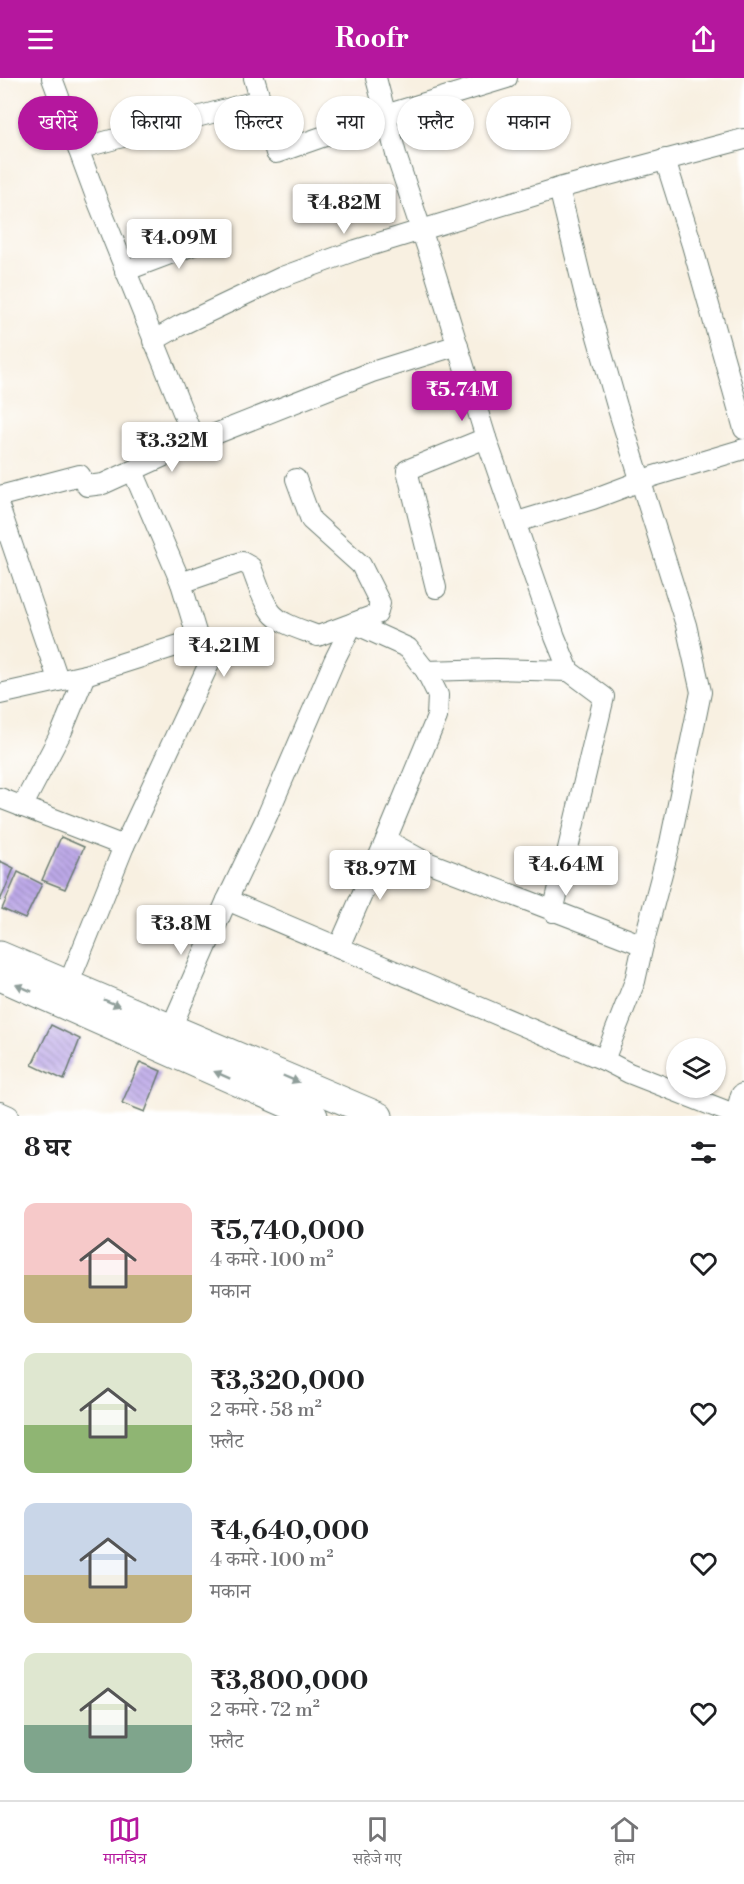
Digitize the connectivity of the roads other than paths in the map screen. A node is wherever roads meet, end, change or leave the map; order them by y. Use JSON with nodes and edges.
{"nodes":[{"id":1,"x":52,"y":78,"type":"edge"},
{"id":2,"x":254,"y":78,"type":"edge"},
{"id":3,"x":376,"y":78,"type":"edge"},
{"id":4,"x":507,"y":78,"type":"edge"},
{"id":5,"x":59,"y":96,"type":"edge"},
{"id":6,"x":259,"y":96,"type":"edge"},
{"id":7,"x":214,"y":112,"type":"edge"},
{"id":8,"x":386,"y":115,"type":"junction"},
{"id":9,"x":744,"y":139,"type":"edge"},
{"id":10,"x":304,"y":143,"type":"edge"},
{"id":11,"x":98,"y":144,"type":"edge"},
{"id":12,"x":78,"y":150,"type":"edge"},
{"id":13,"x":665,"y":159,"type":"junction"},
{"id":14,"x":559,"y":188,"type":"junction"},
{"id":15,"x":422,"y":232,"type":"junction"},
{"id":16,"x":220,"y":235,"type":"dead end"},
{"id":17,"x":125,"y":271,"type":"junction"},
{"id":18,"x":153,"y":341,"type":"junction"},
{"id":19,"x":458,"y":345,"type":"junction"},
{"id":20,"x":744,"y":429,"type":"edge"},
{"id":21,"x":486,"y":438,"type":"junction"},
{"id":22,"x":195,"y":442,"type":"junction"},
{"id":23,"x":744,"y":449,"type":"edge"},
{"id":24,"x":133,"y":471,"type":"junction"},
{"id":25,"x":296,"y":479,"type":"dead end"},
{"id":26,"x":640,"y":481,"type":"junction"},
{"id":27,"x":0,"y":496,"type":"edge"},
{"id":28,"x":0,"y":509,"type":"edge"},
{"id":29,"x":517,"y":522,"type":"junction"},
{"id":30,"x":181,"y":583,"type":"junction"},
{"id":31,"x":436,"y":588,"type":"dead end"},
{"id":32,"x":353,"y":623,"type":"junction"},
{"id":33,"x":198,"y":639,"type":"junction"},
{"id":34,"x":426,"y":671,"type":"junction"},
{"id":35,"x":569,"y":671,"type":"junction"},
{"id":36,"x":85,"y":675,"type":"junction"},
{"id":37,"x":58,"y":680,"type":"junction"},
{"id":38,"x":0,"y":694,"type":"edge"},
{"id":39,"x":0,"y":798,"type":"edge"},
{"id":40,"x":22,"y":807,"type":"junction"},
{"id":41,"x":386,"y":840,"type":"junction"},
{"id":42,"x":124,"y":846,"type":"junction"},
{"id":43,"x":227,"y":900,"type":"junction"},
{"id":44,"x":553,"y":912,"type":"junction"},
{"id":45,"x":643,"y":945,"type":"junction"},
{"id":46,"x":339,"y":947,"type":"junction"},
{"id":47,"x":0,"y":955,"type":"edge"},
{"id":48,"x":0,"y":977,"type":"edge"},
{"id":49,"x":64,"y":994,"type":"junction"},
{"id":50,"x":171,"y":1028,"type":"junction"},
{"id":51,"x":604,"y":1060,"type":"junction"},
{"id":52,"x":744,"y":1097,"type":"edge"},
{"id":53,"x":336,"y":1108,"type":"edge"},
{"id":54,"x":0,"y":1112,"type":"edge"},
{"id":55,"x":9,"y":1116,"type":"edge"},
{"id":56,"x":314,"y":1116,"type":"edge"},
{"id":57,"x":379,"y":1116,"type":"edge"},
{"id":58,"x":739,"y":1116,"type":"edge"}],
"edges":[{"from":1,"to":5,"type":"street"},
{"from":2,"to":6,"type":"street"},
{"from":3,"to":8,"type":"street"},
{"from":4,"to":8,"type":"street"},
{"from":7,"to":11,"type":"street"},
{"from":8,"to":10,"type":"street"},
{"from":8,"to":15,"type":"street"},
{"from":9,"to":13,"type":"street"},
{"from":12,"to":17,"type":"street"},
{"from":13,"to":14,"type":"street"},
{"from":13,"to":20,"type":"street"},
{"from":14,"to":15,"type":"street"},
{"from":14,"to":26,"type":"street"},
{"from":15,"to":18,"type":"street"},
{"from":15,"to":19,"type":"street"},
{"from":16,"to":17,"type":"street"},
{"from":17,"to":18,"type":"street"},
{"from":18,"to":22,"type":"street"},
{"from":19,"to":21,"type":"street"},
{"from":19,"to":22,"type":"street"},
{"from":21,"to":29,"type":"street"},
{"from":21,"to":31,"type":"street"},
{"from":22,"to":24,"type":"street"},
{"from":23,"to":26,"type":"street"},
{"from":24,"to":27,"type":"street"},
{"from":24,"to":30,"type":"street"},
{"from":25,"to":32,"type":"street"},
{"from":26,"to":29,"type":"street"},
{"from":26,"to":45,"type":"street"},
{"from":28,"to":37,"type":"street"},
{"from":29,"to":35,"type":"street"},
{"from":30,"to":32,"type":"street"},
{"from":30,"to":33,"type":"street"},
{"from":32,"to":34,"type":"street"},
{"from":32,"to":43,"type":"street"},
{"from":33,"to":36,"type":"street"},
{"from":33,"to":42,"type":"street"},
{"from":34,"to":35,"type":"street"},
{"from":34,"to":41,"type":"street"},
{"from":35,"to":44,"type":"street"},
{"from":36,"to":37,"type":"street"},
{"from":36,"to":40,"type":"street"},
{"from":37,"to":38,"type":"street"},
{"from":39,"to":40,"type":"street"},
{"from":40,"to":42,"type":"street"},
{"from":41,"to":44,"type":"street"},
{"from":41,"to":46,"type":"street"},
{"from":42,"to":49,"type":"street"},
{"from":43,"to":46,"type":"street"},
{"from":43,"to":50,"type":"street"},
{"from":44,"to":45,"type":"street"},
{"from":45,"to":51,"type":"street"},
{"from":46,"to":51,"type":"street"},
{"from":47,"to":49,"type":"street"},
{"from":49,"to":48,"type":"street","one_way":true},
{"from":49,"to":50,"type":"street","one_way":true},
{"from":56,"to":49,"type":"street","one_way":true},
{"from":50,"to":53,"type":"street","one_way":true},
{"from":51,"to":58,"type":"street"},
{"from":52,"to":58,"type":"street"},
{"from":53,"to":57,"type":"street"},
{"from":54,"to":55,"type":"street"}]}
